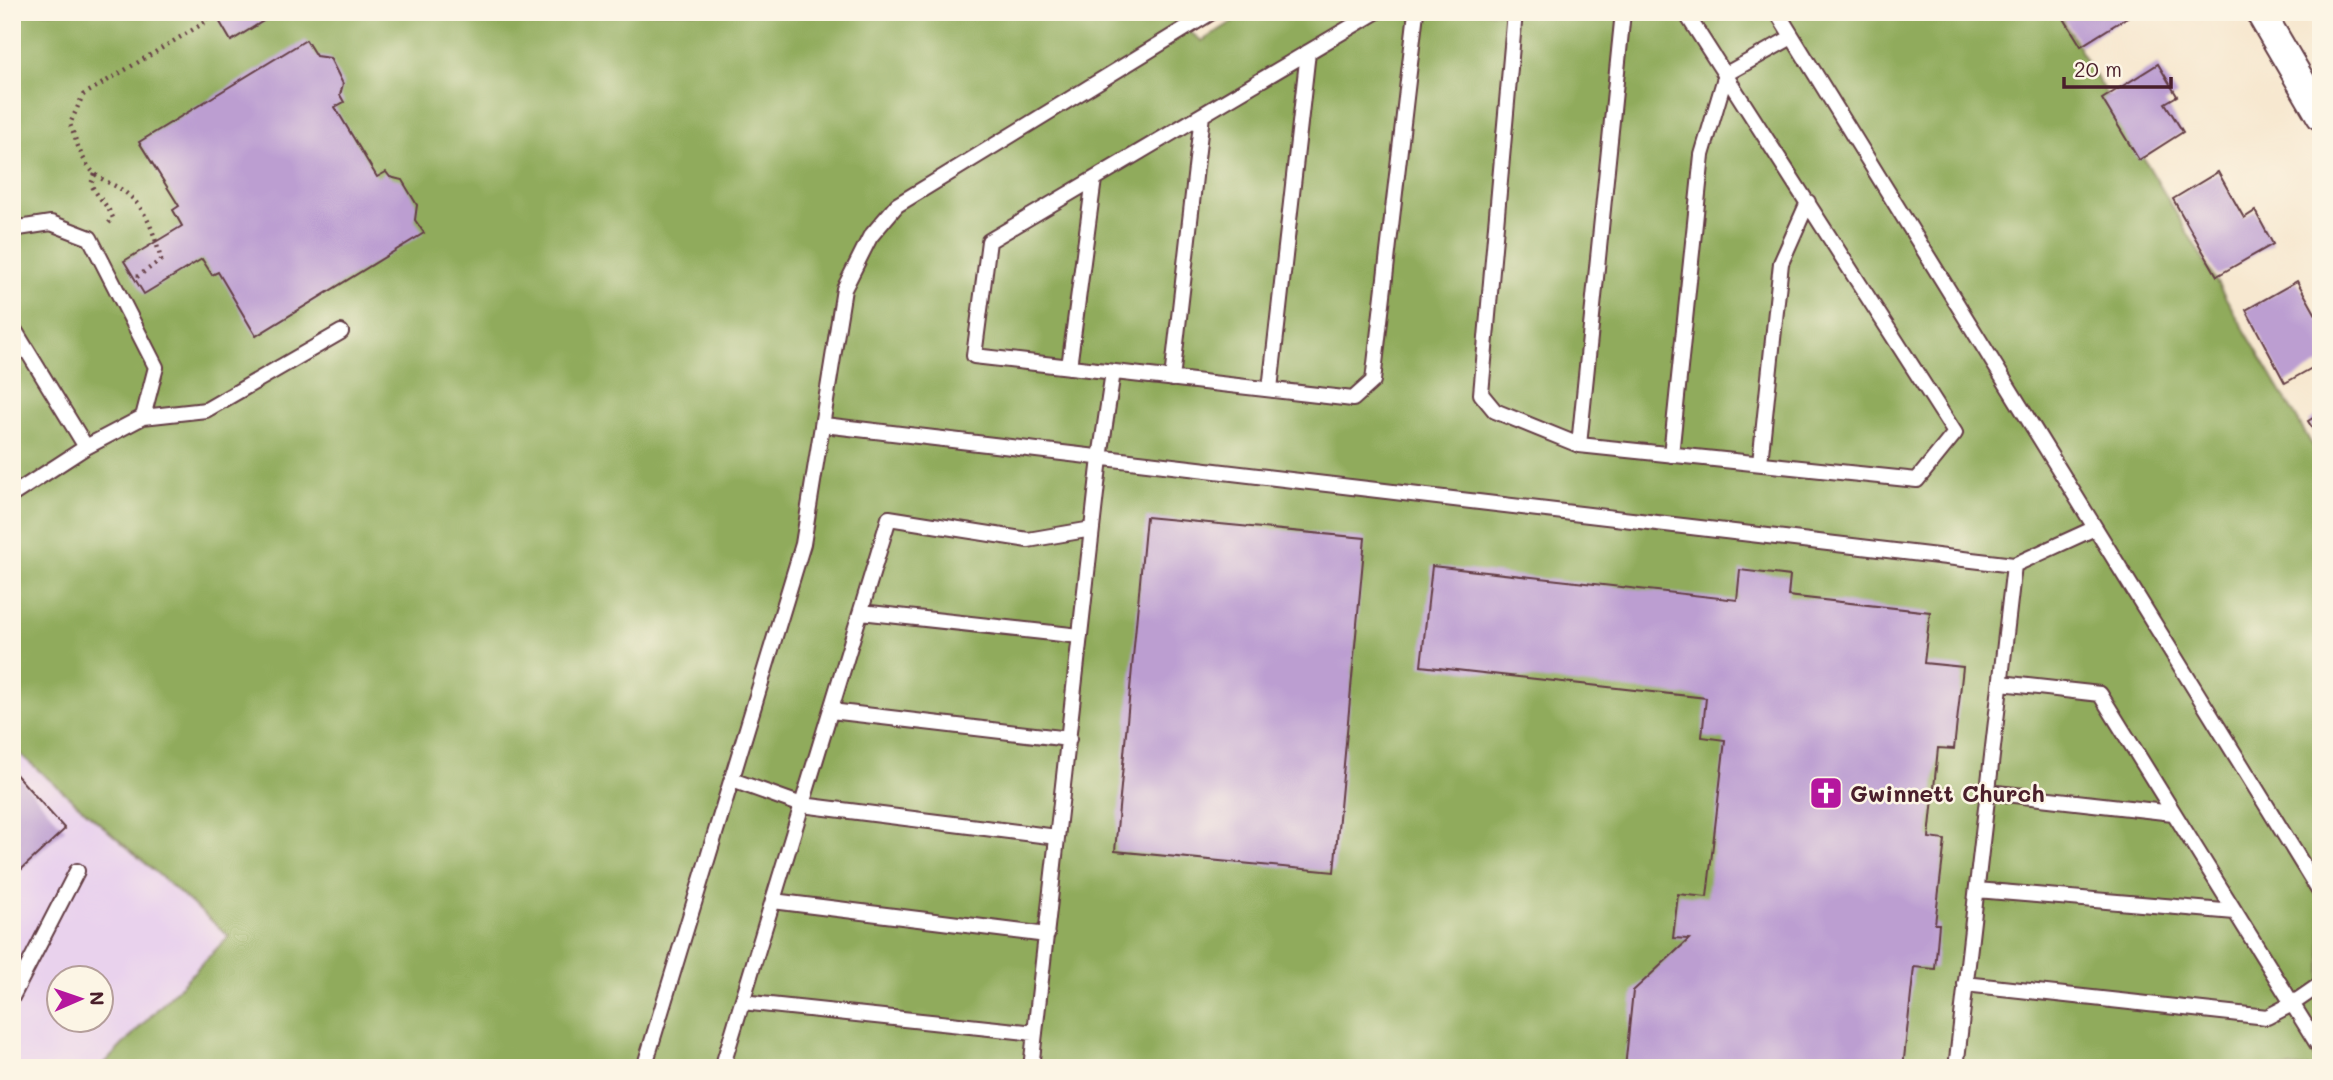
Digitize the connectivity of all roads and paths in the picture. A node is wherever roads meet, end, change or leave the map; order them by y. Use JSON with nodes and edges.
{"nodes":[{"id":1,"x":204,"y":12,"type":"edge"},
{"id":2,"x":1212,"y":12,"type":"edge"},
{"id":3,"x":1376,"y":12,"type":"edge"},
{"id":4,"x":1416,"y":12,"type":"edge"},
{"id":5,"x":1514,"y":12,"type":"edge"},
{"id":6,"x":1623,"y":12,"type":"edge"},
{"id":7,"x":1685,"y":12,"type":"edge"},
{"id":8,"x":1777,"y":12,"type":"edge"},
{"id":9,"x":2260,"y":12,"type":"edge"},
{"id":10,"x":1792,"y":37,"type":"junction"},
{"id":11,"x":1308,"y":52,"type":"junction"},
{"id":12,"x":1726,"y":74,"type":"junction"},
{"id":13,"x":2318,"y":103,"type":"edge"},
{"id":14,"x":1202,"y":115,"type":"junction"},
{"id":15,"x":94,"y":174,"type":"junction"},
{"id":16,"x":1094,"y":179,"type":"junction"},
{"id":17,"x":1808,"y":202,"type":"junction"},
{"id":18,"x":12,"y":229,"type":"edge"},
{"id":19,"x":94,"y":244,"type":"junction"},
{"id":20,"x":135,"y":279,"type":"dead end"},
{"id":21,"x":12,"y":326,"type":"edge"},
{"id":22,"x":341,"y":332,"type":"dead end"},
{"id":23,"x":1069,"y":367,"type":"junction"},
{"id":24,"x":1113,"y":372,"type":"junction"},
{"id":25,"x":1172,"y":379,"type":"junction"},
{"id":26,"x":1270,"y":390,"type":"junction"},
{"id":27,"x":143,"y":417,"type":"junction"},
{"id":28,"x":824,"y":425,"type":"junction"},
{"id":29,"x":1579,"y":445,"type":"junction"},
{"id":30,"x":86,"y":447,"type":"junction"},
{"id":31,"x":1671,"y":455,"type":"junction"},
{"id":32,"x":1100,"y":458,"type":"junction"},
{"id":33,"x":1760,"y":463,"type":"junction"},
{"id":34,"x":12,"y":495,"type":"edge"},
{"id":35,"x":2095,"y":528,"type":"junction"},
{"id":36,"x":1092,"y":529,"type":"junction"},
{"id":37,"x":2014,"y":565,"type":"junction"},
{"id":38,"x":861,"y":611,"type":"junction"},
{"id":39,"x":1080,"y":636,"type":"junction"},
{"id":40,"x":2001,"y":684,"type":"junction"},
{"id":41,"x":831,"y":711,"type":"junction"},
{"id":42,"x":1069,"y":739,"type":"junction"},
{"id":43,"x":732,"y":780,"type":"junction"},
{"id":44,"x":1988,"y":792,"type":"junction"},
{"id":45,"x":802,"y":805,"type":"junction"},
{"id":46,"x":2173,"y":813,"type":"junction"},
{"id":47,"x":1057,"y":836,"type":"junction"},
{"id":48,"x":77,"y":871,"type":"dead end"},
{"id":49,"x":1976,"y":890,"type":"junction"},
{"id":50,"x":2321,"y":894,"type":"edge"},
{"id":51,"x":773,"y":901,"type":"junction"},
{"id":52,"x":2235,"y":912,"type":"junction"},
{"id":53,"x":1047,"y":935,"type":"junction"},
{"id":54,"x":1965,"y":984,"type":"junction"},
{"id":55,"x":2321,"y":984,"type":"edge"},
{"id":56,"x":12,"y":997,"type":"edge"},
{"id":57,"x":742,"y":1002,"type":"junction"},
{"id":58,"x":2292,"y":1004,"type":"junction"},
{"id":59,"x":1035,"y":1033,"type":"junction"},
{"id":60,"x":2321,"y":1050,"type":"edge"},
{"id":61,"x":644,"y":1068,"type":"edge"},
{"id":62,"x":722,"y":1068,"type":"edge"},
{"id":63,"x":1031,"y":1068,"type":"edge"},
{"id":64,"x":1955,"y":1068,"type":"edge"}],
"edges":[{"from":1,"to":15,"type":"path"},
{"from":2,"to":28,"type":"lane"},
{"from":3,"to":11,"type":"lane"},
{"from":4,"to":26,"type":"lane"},
{"from":5,"to":29,"type":"lane"},
{"from":6,"to":29,"type":"lane"},
{"from":7,"to":12,"type":"lane"},
{"from":8,"to":10,"type":"lane"},
{"from":9,"to":13,"type":"street"},
{"from":10,"to":12,"type":"lane"},
{"from":10,"to":35,"type":"lane"},
{"from":11,"to":14,"type":"lane"},
{"from":11,"to":26,"type":"lane"},
{"from":12,"to":17,"type":"lane"},
{"from":12,"to":31,"type":"lane"},
{"from":14,"to":16,"type":"lane"},
{"from":14,"to":25,"type":"lane"},
{"from":15,"to":19,"type":"path"},
{"from":15,"to":20,"type":"path"},
{"from":16,"to":23,"type":"lane"},
{"from":16,"to":23,"type":"lane"},
{"from":17,"to":33,"type":"lane"},
{"from":17,"to":33,"type":"lane"},
{"from":18,"to":19,"type":"lane"},
{"from":19,"to":27,"type":"lane"},
{"from":21,"to":30,"type":"lane"},
{"from":22,"to":27,"type":"lane"},
{"from":23,"to":24,"type":"lane"},
{"from":24,"to":25,"type":"lane"},
{"from":24,"to":32,"type":"lane"},
{"from":25,"to":26,"type":"lane"},
{"from":27,"to":30,"type":"lane"},
{"from":28,"to":32,"type":"lane"},
{"from":28,"to":43,"type":"lane"},
{"from":29,"to":31,"type":"lane"},
{"from":30,"to":34,"type":"lane"},
{"from":31,"to":33,"type":"lane"},
{"from":32,"to":36,"type":"lane"},
{"from":32,"to":37,"type":"lane"},
{"from":35,"to":37,"type":"lane"},
{"from":35,"to":50,"type":"lane"},
{"from":36,"to":38,"type":"lane"},
{"from":36,"to":39,"type":"lane"},
{"from":37,"to":40,"type":"lane"},
{"from":38,"to":39,"type":"lane"},
{"from":38,"to":41,"type":"lane"},
{"from":39,"to":42,"type":"lane"},
{"from":40,"to":44,"type":"lane"},
{"from":40,"to":46,"type":"lane"},
{"from":41,"to":42,"type":"lane"},
{"from":41,"to":45,"type":"lane"},
{"from":42,"to":47,"type":"lane"},
{"from":43,"to":45,"type":"lane"},
{"from":43,"to":61,"type":"lane"},
{"from":44,"to":46,"type":"lane"},
{"from":44,"to":49,"type":"lane"},
{"from":45,"to":47,"type":"lane"},
{"from":45,"to":51,"type":"lane"},
{"from":46,"to":52,"type":"lane"},
{"from":47,"to":53,"type":"lane"},
{"from":48,"to":56,"type":"lane"},
{"from":49,"to":52,"type":"lane"},
{"from":49,"to":54,"type":"lane"},
{"from":51,"to":53,"type":"lane"},
{"from":51,"to":57,"type":"lane"},
{"from":52,"to":58,"type":"lane"},
{"from":53,"to":59,"type":"lane"},
{"from":54,"to":58,"type":"lane"},
{"from":54,"to":64,"type":"lane"},
{"from":55,"to":58,"type":"lane"},
{"from":57,"to":59,"type":"lane"},
{"from":57,"to":62,"type":"lane"},
{"from":58,"to":60,"type":"lane"},
{"from":59,"to":63,"type":"lane"}]}
